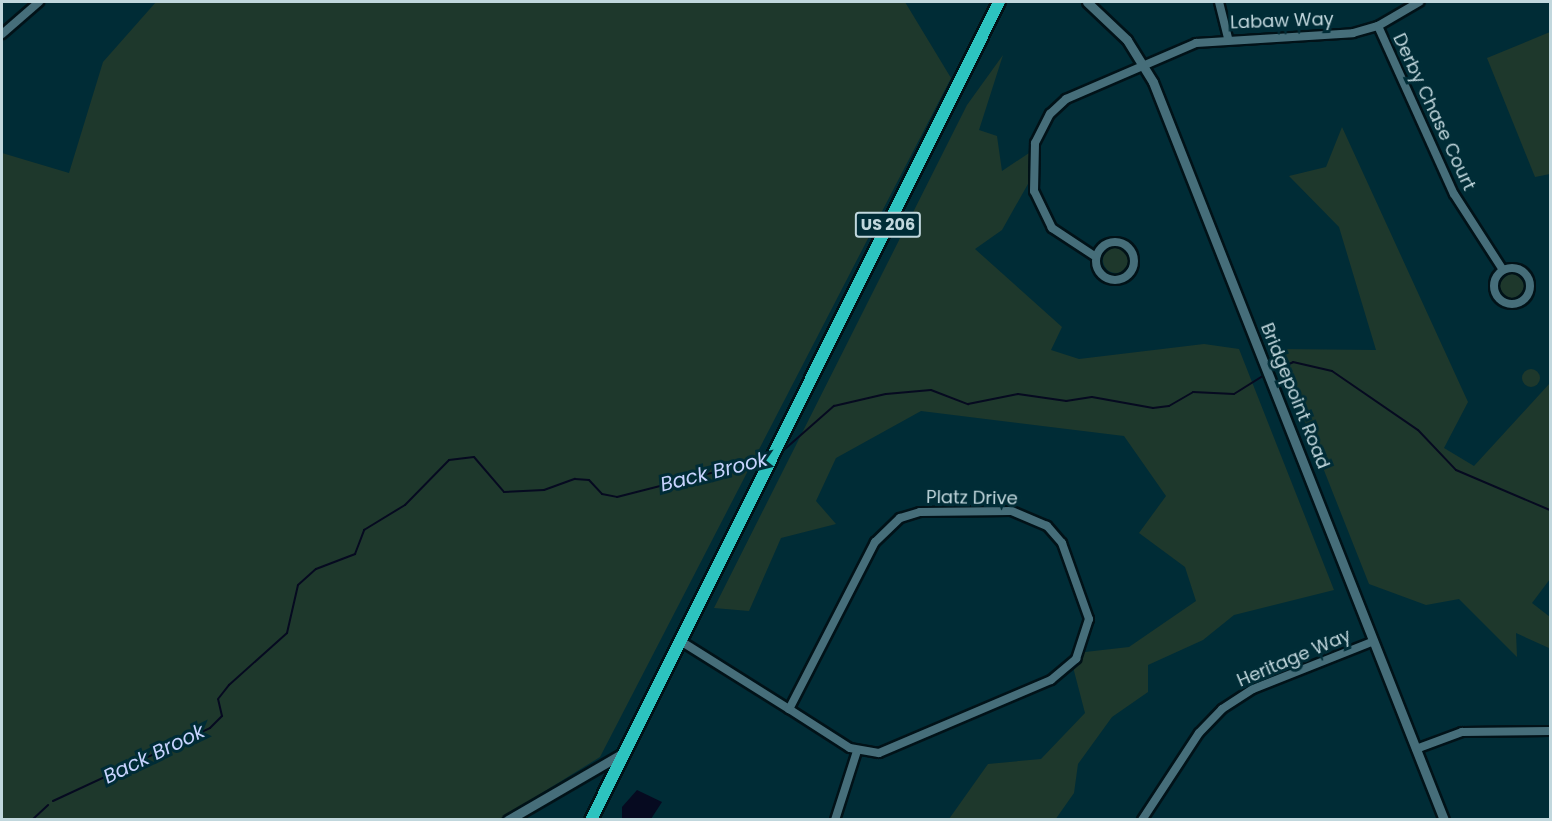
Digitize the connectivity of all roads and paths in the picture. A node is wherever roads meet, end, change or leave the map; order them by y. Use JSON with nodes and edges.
{"nodes":[{"id":1,"x":39,"y":2,"type":"edge"},
{"id":2,"x":999,"y":2,"type":"edge"},
{"id":3,"x":1087,"y":2,"type":"edge"},
{"id":4,"x":1220,"y":2,"type":"edge"},
{"id":5,"x":1419,"y":2,"type":"edge"},
{"id":6,"x":1378,"y":26,"type":"junction"},
{"id":7,"x":2,"y":34,"type":"edge"},
{"id":8,"x":1228,"y":38,"type":"junction"},
{"id":9,"x":1143,"y":63,"type":"junction"},
{"id":10,"x":1096,"y":257,"type":"junction"},
{"id":11,"x":1503,"y":270,"type":"junction"},
{"id":12,"x":678,"y":640,"type":"junction"},
{"id":13,"x":1374,"y":641,"type":"junction"},
{"id":14,"x":789,"y":709,"type":"junction"},
{"id":15,"x":1551,"y":731,"type":"edge"},
{"id":16,"x":1416,"y":749,"type":"junction"},
{"id":17,"x":857,"y":751,"type":"junction"},
{"id":18,"x":623,"y":753,"type":"junction"},
{"id":19,"x":508,"y":819,"type":"edge"},
{"id":20,"x":591,"y":819,"type":"edge"},
{"id":21,"x":835,"y":819,"type":"edge"},
{"id":22,"x":1142,"y":819,"type":"edge"},
{"id":23,"x":1444,"y":819,"type":"edge"}],
"edges":[{"from":1,"to":7,"type":"street"},
{"from":2,"to":12,"type":"highway","number":"US 206"},
{"from":3,"to":9,"type":"street","name":"Bridgepoint Road"},
{"from":4,"to":8,"type":"street"},
{"from":5,"to":6,"type":"street","name":"Labaw Way"},
{"from":6,"to":8,"type":"street","name":"Labaw Way"},
{"from":6,"to":11,"type":"street","name":"Derby Chase Court"},
{"from":8,"to":9,"type":"street","name":"Labaw Way"},
{"from":9,"to":10,"type":"street","name":"Labaw Way"},
{"from":9,"to":13,"type":"street","name":"Bridgepoint Road"},
{"from":10,"to":10,"type":"street"},
{"from":11,"to":11,"type":"street"},
{"from":12,"to":14,"type":"street"},
{"from":12,"to":18,"type":"highway","number":"US 206"},
{"from":13,"to":16,"type":"street","name":"Bridgepoint Road"},
{"from":13,"to":22,"type":"street","name":"Heritage Way"},
{"from":14,"to":17,"type":"street"},
{"from":14,"to":17,"type":"street","name":"Platz Drive"},
{"from":15,"to":16,"type":"street"},
{"from":16,"to":23,"type":"street","name":"Bridgepoint Road"},
{"from":17,"to":21,"type":"street"},
{"from":18,"to":19,"type":"street"},
{"from":18,"to":20,"type":"highway","number":"US 206"}]}
